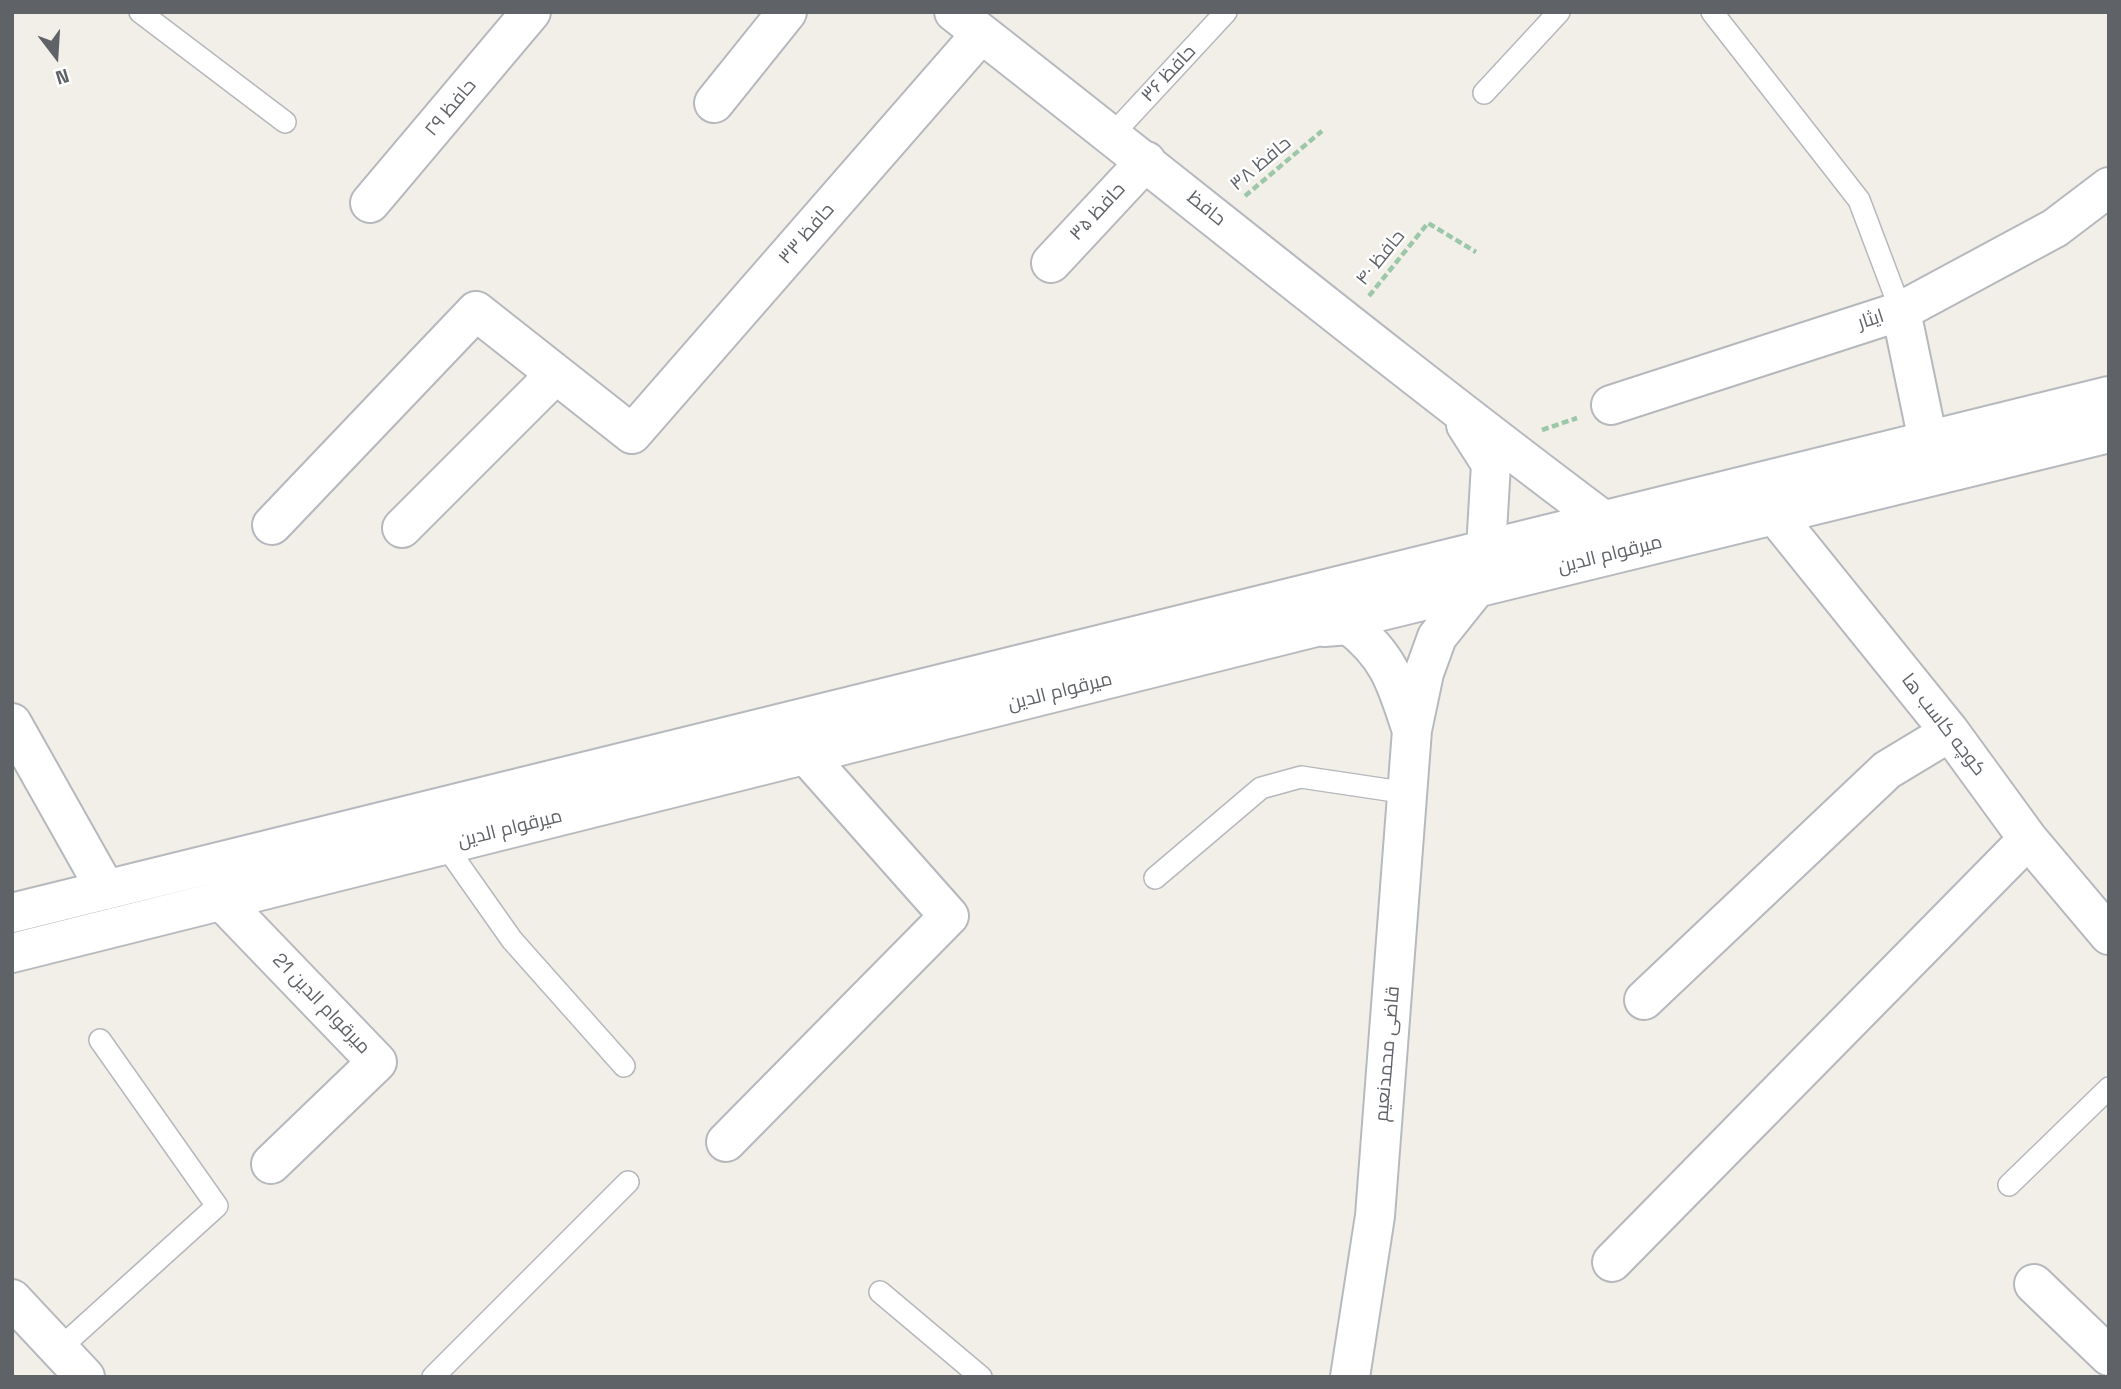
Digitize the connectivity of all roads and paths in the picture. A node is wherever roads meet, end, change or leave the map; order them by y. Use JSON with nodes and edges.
{"nodes":[{"id":1,"x":140,"y":12,"type":"edge"},
{"id":2,"x":531,"y":12,"type":"edge"},
{"id":3,"x":787,"y":12,"type":"edge"},
{"id":4,"x":1226,"y":12,"type":"edge"},
{"id":5,"x":1559,"y":12,"type":"edge"},
{"id":6,"x":1712,"y":12,"type":"edge"},
{"id":7,"x":967,"y":23,"type":"edge"},
{"id":8,"x":1484,"y":93,"type":"dead end"},
{"id":9,"x":714,"y":103,"type":"dead end"},
{"id":10,"x":285,"y":122,"type":"dead end"},
{"id":11,"x":1322,"y":131,"type":"dead end"},
{"id":12,"x":1112,"y":135,"type":"junction"},
{"id":13,"x":1146,"y":161,"type":"junction"},
{"id":14,"x":2109,"y":187,"type":"edge"},
{"id":15,"x":370,"y":203,"type":"dead end"},
{"id":16,"x":1217,"y":218,"type":"junction"},
{"id":17,"x":1476,"y":252,"type":"dead end"},
{"id":18,"x":1051,"y":263,"type":"dead end"},
{"id":19,"x":1901,"y":311,"type":"junction"},
{"id":20,"x":1347,"y":322,"type":"junction"},
{"id":21,"x":556,"y":374,"type":"junction"},
{"id":22,"x":2109,"y":397,"type":"edge"},
{"id":23,"x":1611,"y":405,"type":"joint"},
{"id":24,"x":1455,"y":409,"type":"junction"},
{"id":25,"x":2109,"y":431,"type":"edge"},
{"id":26,"x":2022,"y":436,"type":"junction"},
{"id":27,"x":1928,"y":441,"type":"junction"},
{"id":28,"x":1502,"y":444,"type":"junction"},
{"id":29,"x":1775,"y":515,"type":"junction"},
{"id":30,"x":1603,"y":520,"type":"junction"},
{"id":31,"x":272,"y":525,"type":"dead end"},
{"id":32,"x":402,"y":528,"type":"dead end"},
{"id":33,"x":1486,"y":549,"type":"junction"},
{"id":34,"x":1477,"y":587,"type":"junction"},
{"id":35,"x":1312,"y":628,"type":"junction"},
{"id":36,"x":794,"y":719,"type":"junction"},
{"id":37,"x":12,"y":723,"type":"edge"},
{"id":38,"x":1412,"y":730,"type":"junction"},
{"id":39,"x":1950,"y":732,"type":"junction"},
{"id":40,"x":807,"y":756,"type":"junction"},
{"id":41,"x":1408,"y":793,"type":"junction"},
{"id":42,"x":2028,"y":839,"type":"junction"},
{"id":43,"x":445,"y":845,"type":"junction"},
{"id":44,"x":1154,"y":878,"type":"dead end"},
{"id":45,"x":106,"y":890,"type":"junction"},
{"id":46,"x":222,"y":901,"type":"junction"},
{"id":47,"x":12,"y":914,"type":"edge"},
{"id":48,"x":2109,"y":935,"type":"edge"},
{"id":49,"x":12,"y":953,"type":"edge"},
{"id":50,"x":1644,"y":1000,"type":"dead end"},
{"id":51,"x":100,"y":1040,"type":"dead end"},
{"id":52,"x":624,"y":1066,"type":"dead end"},
{"id":53,"x":2109,"y":1088,"type":"edge"},
{"id":54,"x":726,"y":1142,"type":"dead end"},
{"id":55,"x":271,"y":1164,"type":"dead end"},
{"id":56,"x":628,"y":1182,"type":"dead end"},
{"id":57,"x":2009,"y":1185,"type":"dead end"},
{"id":58,"x":1612,"y":1262,"type":"dead end"},
{"id":59,"x":2034,"y":1284,"type":"dead end"},
{"id":60,"x":880,"y":1292,"type":"dead end"},
{"id":61,"x":12,"y":1299,"type":"edge"},
{"id":62,"x":59,"y":1349,"type":"junction"},
{"id":63,"x":2109,"y":1356,"type":"edge"},
{"id":64,"x":85,"y":1377,"type":"edge"},
{"id":65,"x":433,"y":1377,"type":"edge"},
{"id":66,"x":981,"y":1377,"type":"edge"},
{"id":67,"x":1350,"y":1377,"type":"edge"}],
"edges":[{"from":1,"to":10,"type":"lane"},
{"from":2,"to":15,"type":"main road","name":"حافظ ۲۹"},
{"from":3,"to":9,"type":"main road"},
{"from":4,"to":12,"type":"lane","name":"حافظ ۳۶"},
{"from":5,"to":8,"type":"lane"},
{"from":6,"to":19,"type":"lane"},
{"from":7,"to":12,"type":"main road","name":"حافظ"},
{"from":7,"to":21,"type":"main road","name":"حافظ ۳۳"},
{"from":11,"to":16,"type":"path","name":"حافظ ۳۸"},
{"from":12,"to":13,"type":"main road","name":"حافظ"},
{"from":13,"to":16,"type":"main road","name":"حافظ"},
{"from":13,"to":18,"type":"main road","name":"حافظ ۳۵"},
{"from":14,"to":19,"type":"main road","name":"ایثار"},
{"from":16,"to":20,"type":"main road","name":"حافظ"},
{"from":17,"to":20,"type":"path","name":"حافظ ۴۰"},
{"from":19,"to":23,"type":"main road","name":"ایثار"},
{"from":19,"to":27,"type":"main road"},
{"from":20,"to":24,"type":"main road","name":"حافظ"},
{"from":21,"to":31,"type":"main road"},
{"from":21,"to":32,"type":"main road"},
{"from":22,"to":25,"type":"main road"},
{"from":22,"to":26,"type":"main road","name":"میرقوام الدین"},
{"from":23,"to":28,"type":"path"},
{"from":24,"to":28,"type":"main road","name":"حافظ"},
{"from":24,"to":33,"type":"main road"},
{"from":25,"to":26,"type":"main road","name":"میرقوام الدین"},
{"from":26,"to":27,"type":"main road","name":"میرقوام الدین"},
{"from":26,"to":29,"type":"main road","name":"میرقوام الدین"},
{"from":27,"to":30,"type":"main road","name":"میرقوام الدین"},
{"from":28,"to":30,"type":"main road","name":"حافظ"},
{"from":29,"to":34,"type":"main road","name":"میرقوام الدین"},
{"from":29,"to":39,"type":"main road","name":"کوچه کاسب ها"},
{"from":30,"to":33,"type":"main road","name":"میرقوام الدین"},
{"from":33,"to":36,"type":"main road","name":"میرقوام الدین"},
{"from":34,"to":35,"type":"main road","name":"میرقوام الدین"},
{"from":34,"to":38,"type":"main road","name":"قاضی محمدنعیم"},
{"from":35,"to":38,"type":"main road","name":"قاضی محمدنعیم"},
{"from":35,"to":40,"type":"main road","name":"میرقوام الدین"},
{"from":36,"to":40,"type":"main road"},
{"from":36,"to":45,"type":"main road","name":"میرقوام الدین"},
{"from":37,"to":45,"type":"main road"},
{"from":38,"to":41,"type":"main road","name":"قاضی محمدنعیم"},
{"from":39,"to":42,"type":"main road","name":"کوچه کاسب ها"},
{"from":39,"to":50,"type":"main road"},
{"from":40,"to":43,"type":"main road","name":"میرقوام الدین"},
{"from":40,"to":54,"type":"main road"},
{"from":41,"to":44,"type":"lane"},
{"from":41,"to":67,"type":"main road","name":"قاضی محمدنعیم"},
{"from":42,"to":48,"type":"main road","name":"کوچه کاسب ها"},
{"from":42,"to":58,"type":"main road"},
{"from":43,"to":46,"type":"main road","name":"میرقوام الدین"},
{"from":43,"to":52,"type":"lane"},
{"from":45,"to":47,"type":"main road","name":"میرقوام الدین"},
{"from":46,"to":49,"type":"main road","name":"میرقوام الدین"},
{"from":46,"to":55,"type":"main road","name":"میرقوام الدین 21"},
{"from":51,"to":62,"type":"lane"},
{"from":53,"to":57,"type":"lane"},
{"from":56,"to":65,"type":"lane"},
{"from":59,"to":63,"type":"main road"},
{"from":60,"to":66,"type":"lane"},
{"from":61,"to":62,"type":"main road"},
{"from":62,"to":64,"type":"main road"}]}
